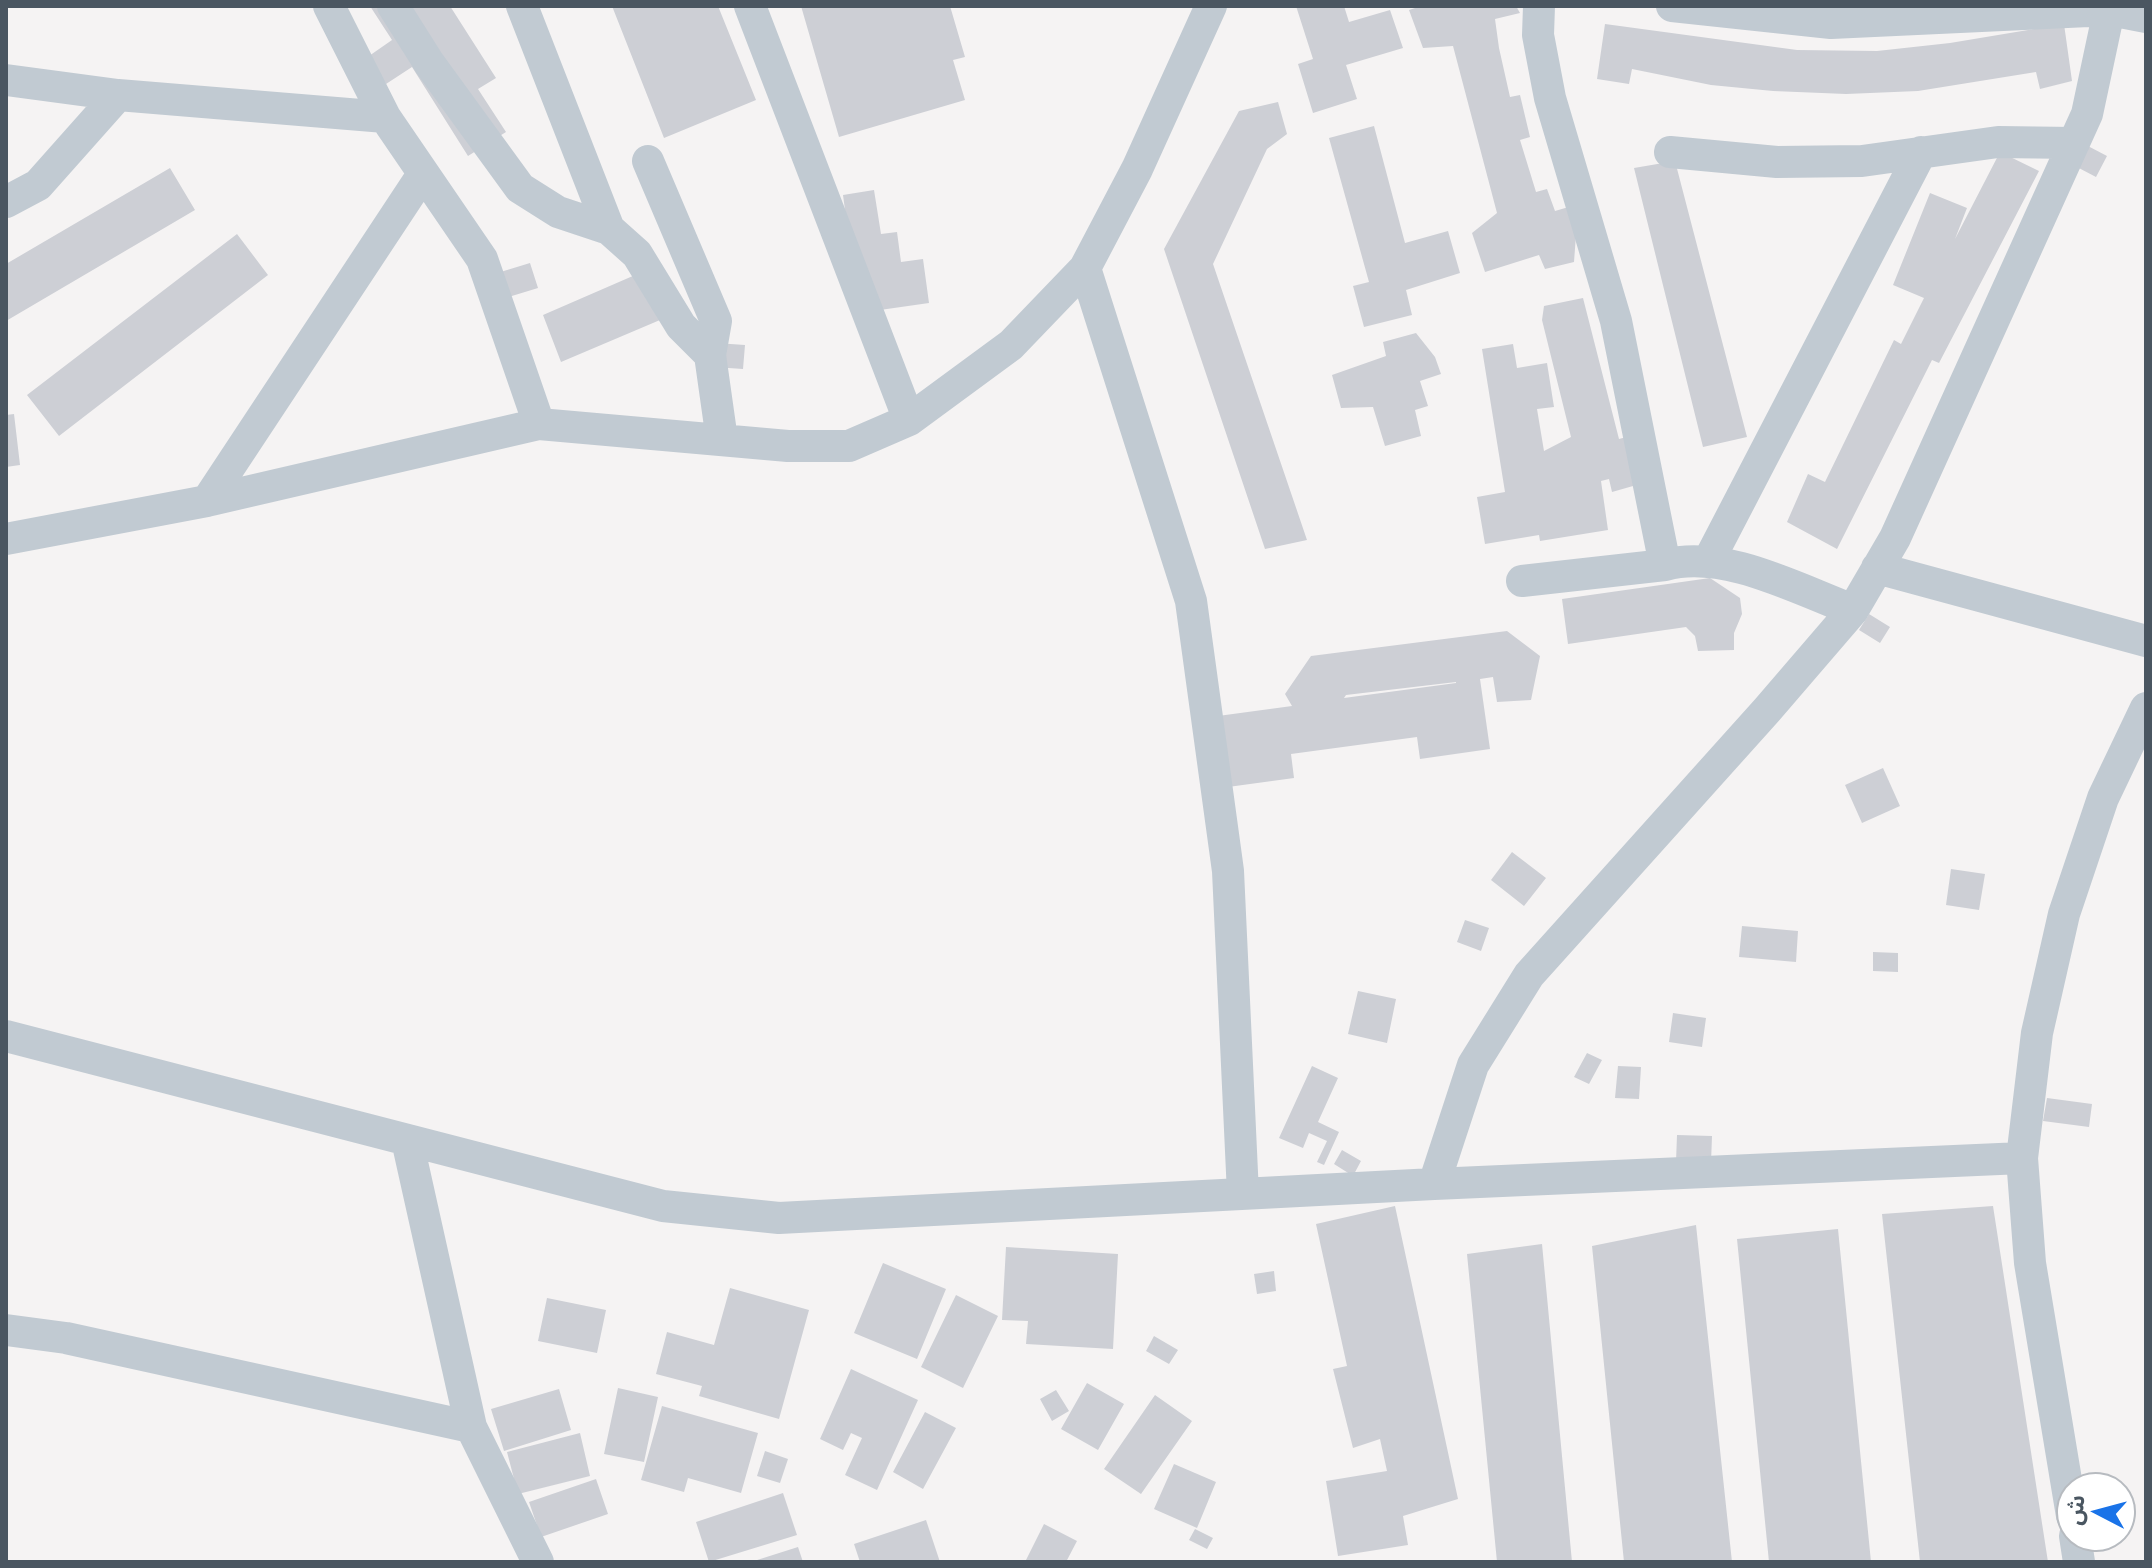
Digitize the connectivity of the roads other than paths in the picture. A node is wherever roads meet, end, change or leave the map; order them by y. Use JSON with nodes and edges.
{"nodes":[{"id":1,"x":329,"y":6,"type":"edge"},
{"id":2,"x":393,"y":6,"type":"edge"},
{"id":3,"x":522,"y":6,"type":"edge"},
{"id":4,"x":750,"y":6,"type":"edge"},
{"id":5,"x":1211,"y":6,"type":"edge"},
{"id":6,"x":1539,"y":6,"type":"edge"},
{"id":7,"x":1692,"y":7,"type":"edge"},
{"id":8,"x":2110,"y":8,"type":"edge"},
{"id":9,"x":2146,"y":17,"type":"edge"},
{"id":10,"x":6,"y":80,"type":"edge"},
{"id":11,"x":118,"y":95,"type":"junction"},
{"id":12,"x":385,"y":117,"type":"junction"},
{"id":13,"x":2074,"y":143,"type":"junction"},
{"id":14,"x":1670,"y":152,"type":"dead end"},
{"id":15,"x":1921,"y":152,"type":"junction"},
{"id":16,"x":648,"y":161,"type":"dead end"},
{"id":17,"x":423,"y":174,"type":"junction"},
{"id":18,"x":6,"y":202,"type":"edge"},
{"id":19,"x":609,"y":229,"type":"junction"},
{"id":20,"x":1085,"y":268,"type":"junction"},
{"id":21,"x":710,"y":355,"type":"junction"},
{"id":22,"x":909,"y":420,"type":"junction"},
{"id":23,"x":539,"y":424,"type":"junction"},
{"id":24,"x":722,"y":440,"type":"junction"},
{"id":25,"x":207,"y":501,"type":"junction"},
{"id":26,"x":6,"y":539,"type":"edge"},
{"id":27,"x":1708,"y":562,"type":"junction"},
{"id":28,"x":1665,"y":565,"type":"junction"},
{"id":29,"x":1877,"y":568,"type":"junction"},
{"id":30,"x":1522,"y":581,"type":"dead end"},
{"id":31,"x":1853,"y":610,"type":"junction"},
{"id":32,"x":2146,"y":641,"type":"edge"},
{"id":33,"x":2146,"y":708,"type":"edge"},
{"id":34,"x":6,"y":1036,"type":"edge"},
{"id":35,"x":407,"y":1140,"type":"junction"},
{"id":36,"x":2022,"y":1158,"type":"junction"},
{"id":37,"x":1434,"y":1184,"type":"junction"},
{"id":38,"x":1243,"y":1194,"type":"junction"},
{"id":39,"x":6,"y":1330,"type":"edge"},
{"id":40,"x":471,"y":1427,"type":"junction"},
{"id":41,"x":2065,"y":1472,"type":"edge"},
{"id":42,"x":538,"y":1562,"type":"edge"}],
"edges":[{"from":1,"to":12,"type":"street"},
{"from":2,"to":19,"type":"street"},
{"from":3,"to":19,"type":"street"},
{"from":4,"to":22,"type":"street"},
{"from":5,"to":20,"type":"street"},
{"from":6,"to":28,"type":"street"},
{"from":7,"to":8,"type":"street"},
{"from":8,"to":9,"type":"street"},
{"from":8,"to":13,"type":"street"},
{"from":10,"to":11,"type":"street"},
{"from":11,"to":12,"type":"street"},
{"from":11,"to":18,"type":"street"},
{"from":12,"to":17,"type":"street"},
{"from":13,"to":15,"type":"street"},
{"from":13,"to":29,"type":"street"},
{"from":14,"to":15,"type":"street"},
{"from":15,"to":27,"type":"street"},
{"from":16,"to":21,"type":"street"},
{"from":17,"to":23,"type":"street"},
{"from":17,"to":25,"type":"street"},
{"from":19,"to":21,"type":"street"},
{"from":20,"to":22,"type":"street"},
{"from":20,"to":38,"type":"street"},
{"from":21,"to":24,"type":"street"},
{"from":22,"to":24,"type":"street"},
{"from":23,"to":24,"type":"street"},
{"from":23,"to":25,"type":"street"},
{"from":25,"to":26,"type":"street"},
{"from":27,"to":28,"type":"street"},
{"from":27,"to":31,"type":"street"},
{"from":28,"to":30,"type":"street"},
{"from":29,"to":31,"type":"street"},
{"from":29,"to":32,"type":"street"},
{"from":31,"to":37,"type":"street"},
{"from":33,"to":36,"type":"street"},
{"from":34,"to":35,"type":"street"},
{"from":35,"to":38,"type":"street"},
{"from":35,"to":40,"type":"street"},
{"from":36,"to":37,"type":"street"},
{"from":36,"to":41,"type":"street"},
{"from":37,"to":38,"type":"street"},
{"from":39,"to":40,"type":"street"},
{"from":40,"to":42,"type":"street"}]}
